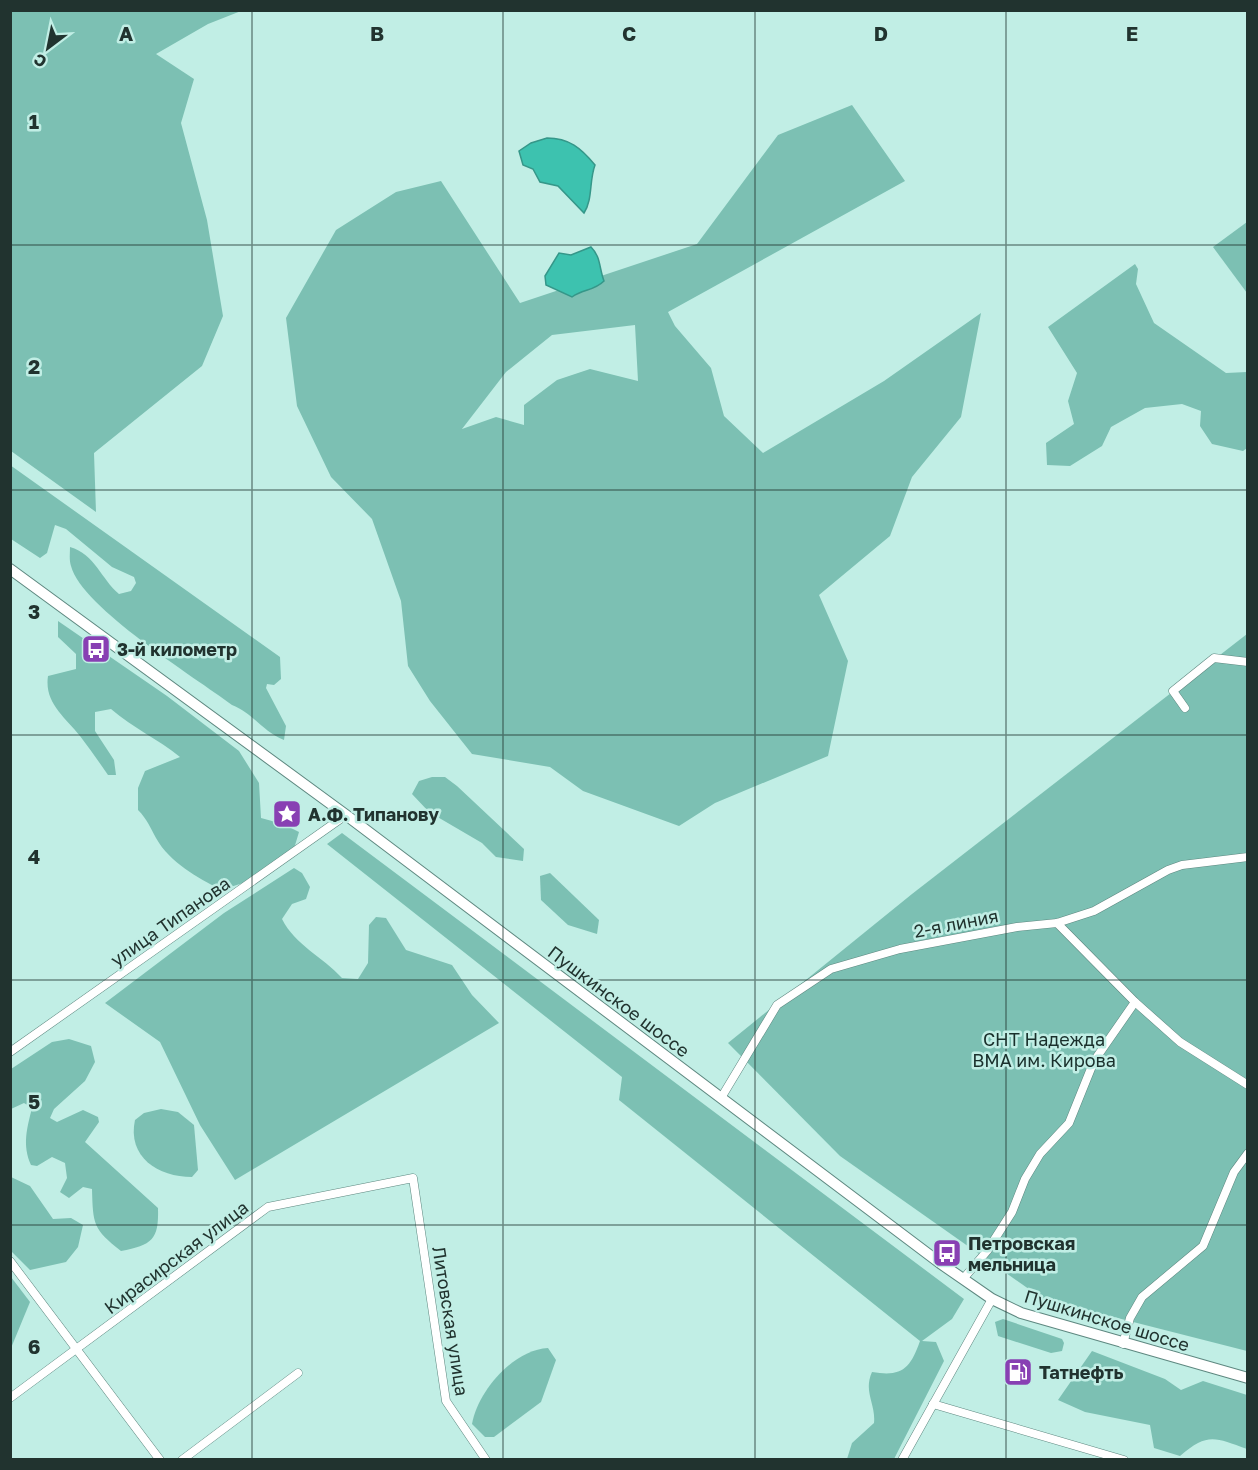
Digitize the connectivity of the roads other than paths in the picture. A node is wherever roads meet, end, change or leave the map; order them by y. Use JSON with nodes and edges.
{"nodes":[{"id":1,"x":10,"y":569,"type":"edge"},
{"id":2,"x":1248,"y":662,"type":"edge"},
{"id":3,"x":1185,"y":708,"type":"dead end"},
{"id":4,"x":346,"y":815,"type":"junction"},
{"id":5,"x":1248,"y":857,"type":"edge"},
{"id":6,"x":1057,"y":923,"type":"junction"},
{"id":7,"x":1135,"y":1002,"type":"junction"},
{"id":8,"x":10,"y":1052,"type":"edge"},
{"id":9,"x":1248,"y":1085,"type":"edge"},
{"id":10,"x":721,"y":1098,"type":"junction"},
{"id":11,"x":1248,"y":1153,"type":"edge"},
{"id":12,"x":413,"y":1178,"type":"joint"},
{"id":13,"x":10,"y":1261,"type":"edge"},
{"id":14,"x":963,"y":1279,"type":"junction"},
{"id":15,"x":992,"y":1299,"type":"junction"},
{"id":16,"x":1123,"y":1344,"type":"junction"},
{"id":17,"x":78,"y":1349,"type":"junction"},
{"id":18,"x":298,"y":1373,"type":"dead end"},
{"id":19,"x":1248,"y":1378,"type":"edge"},
{"id":20,"x":10,"y":1398,"type":"edge"},
{"id":21,"x":933,"y":1404,"type":"junction"},
{"id":22,"x":160,"y":1460,"type":"edge"},
{"id":23,"x":182,"y":1460,"type":"edge"},
{"id":24,"x":486,"y":1460,"type":"edge"},
{"id":25,"x":902,"y":1460,"type":"edge"},
{"id":26,"x":1124,"y":1460,"type":"edge"}],
"edges":[{"from":1,"to":4,"type":"main road","name":"Пушкинское шоссе"},
{"from":2,"to":3,"type":"street"},
{"from":4,"to":8,"type":"street","name":"улица Типанова"},
{"from":4,"to":10,"type":"main road","name":"Пушкинское шоссе"},
{"from":5,"to":6,"type":"street","name":"2-я линия"},
{"from":6,"to":7,"type":"street"},
{"from":6,"to":10,"type":"street","name":"2-я линия"},
{"from":7,"to":9,"type":"street"},
{"from":7,"to":14,"type":"street"},
{"from":10,"to":14,"type":"main road","name":"Пушкинское шоссе"},
{"from":11,"to":16,"type":"street"},
{"from":12,"to":17,"type":"street","name":"Кирасирская улица"},
{"from":12,"to":24,"type":"street","name":"Литовская улица"},
{"from":13,"to":17,"type":"street"},
{"from":14,"to":15,"type":"main road","name":"Пушкинское шоссе"},
{"from":15,"to":16,"type":"main road","name":"Пушкинское шоссе"},
{"from":15,"to":21,"type":"street"},
{"from":16,"to":19,"type":"main road","name":"Пушкинское шоссе"},
{"from":17,"to":20,"type":"street","name":"Кирасирская улица"},
{"from":17,"to":22,"type":"street"},
{"from":18,"to":23,"type":"street"},
{"from":21,"to":25,"type":"street"},
{"from":21,"to":26,"type":"street"}]}
